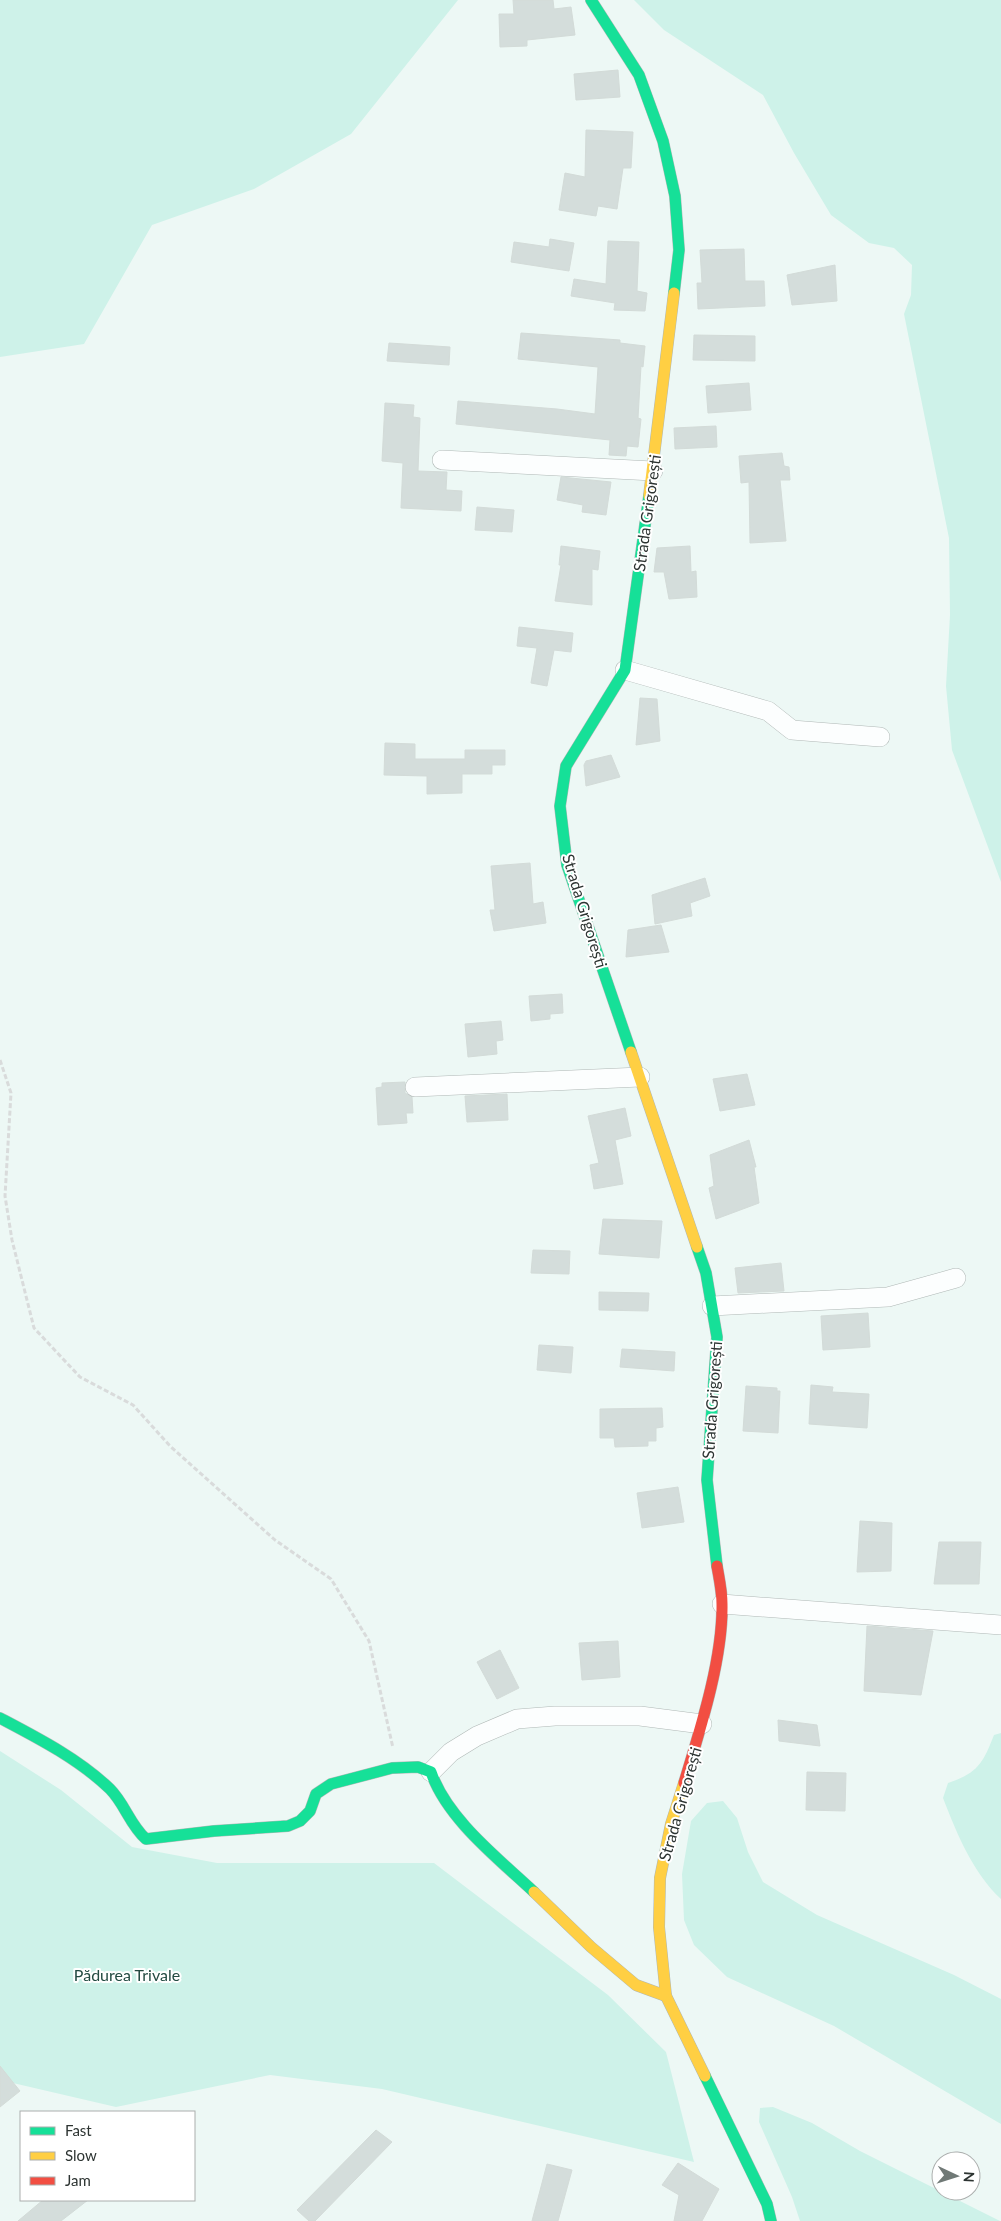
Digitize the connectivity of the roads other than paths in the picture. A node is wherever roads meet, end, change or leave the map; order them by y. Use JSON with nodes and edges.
{"nodes":[{"id":1,"x":591,"y":0,"type":"edge"},
{"id":2,"x":442,"y":460,"type":"dead end"},
{"id":3,"x":653,"y":471,"type":"junction"},
{"id":4,"x":625,"y":670,"type":"junction"},
{"id":5,"x":880,"y":737,"type":"dead end"},
{"id":6,"x":640,"y":1077,"type":"junction"},
{"id":7,"x":415,"y":1087,"type":"dead end"},
{"id":8,"x":956,"y":1278,"type":"dead end"},
{"id":9,"x":712,"y":1306,"type":"junction"},
{"id":10,"x":722,"y":1604,"type":"junction"},
{"id":11,"x":1001,"y":1625,"type":"edge"},
{"id":12,"x":0,"y":1718,"type":"edge"},
{"id":13,"x":702,"y":1724,"type":"junction"},
{"id":14,"x":431,"y":1772,"type":"junction"},
{"id":15,"x":666,"y":1996,"type":"junction"},
{"id":16,"x":770,"y":2221,"type":"edge"}],
"edges":[{"from":1,"to":3,"type":"street","name":"Strada Grigorești"},
{"from":2,"to":3,"type":"street"},
{"from":3,"to":4,"type":"street","name":"Strada Grigorești"},
{"from":4,"to":5,"type":"street"},
{"from":4,"to":6,"type":"street","name":"Strada Grigorești"},
{"from":6,"to":7,"type":"street"},
{"from":6,"to":9,"type":"street","name":"Strada Grigorești"},
{"from":8,"to":9,"type":"street"},
{"from":9,"to":10,"type":"street","name":"Strada Grigorești"},
{"from":10,"to":11,"type":"street"},
{"from":10,"to":13,"type":"street","name":"Strada Grigorești"},
{"from":12,"to":14,"type":"street"},
{"from":13,"to":14,"type":"street"},
{"from":13,"to":15,"type":"street","name":"Strada Grigorești"},
{"from":14,"to":15,"type":"street"},
{"from":15,"to":16,"type":"street","name":"Strada Grigorești"}]}
